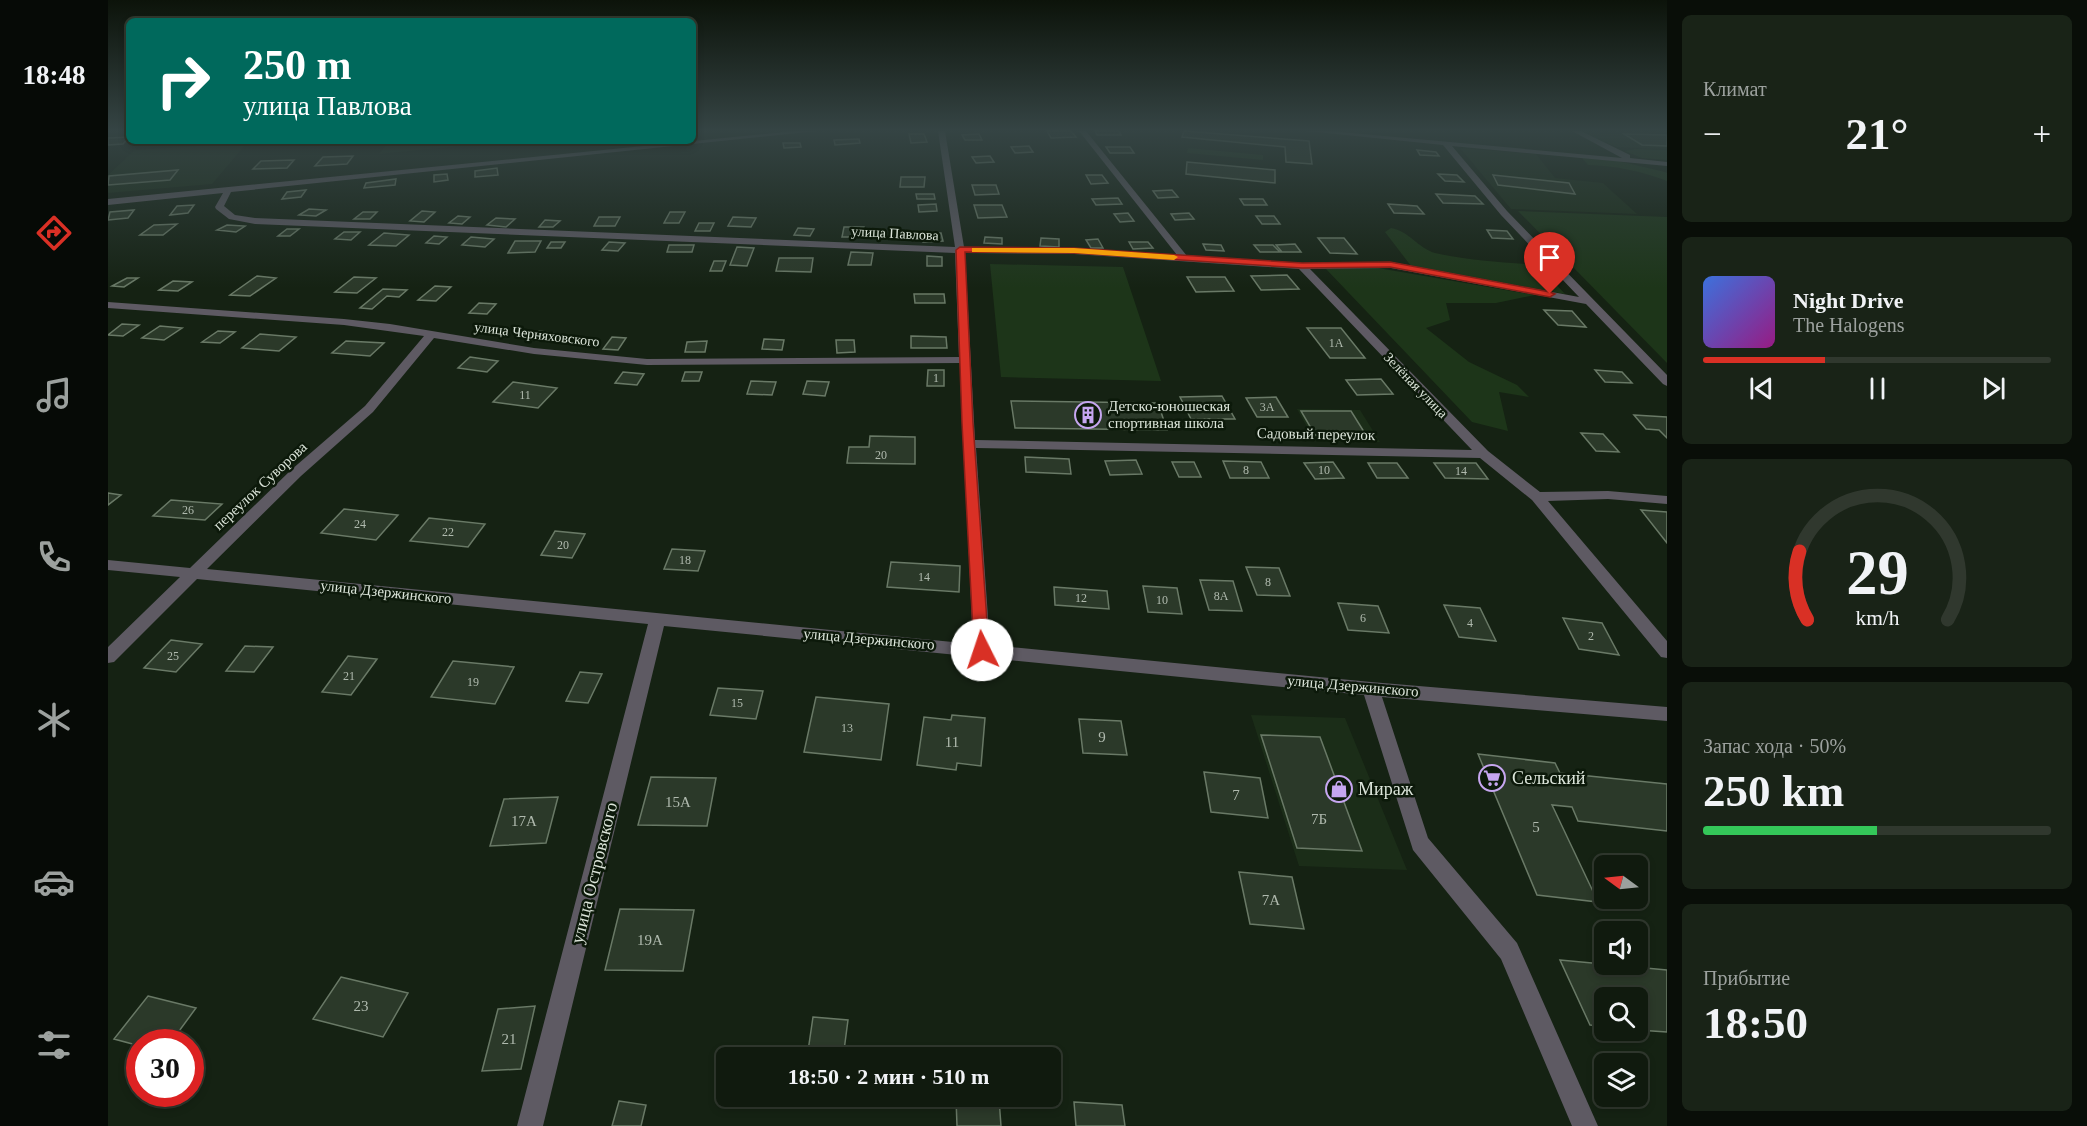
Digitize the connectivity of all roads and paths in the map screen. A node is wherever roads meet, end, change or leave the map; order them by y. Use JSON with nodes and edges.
{"nodes":[{"id":1,"x":284,"y":184,"type":"edge"},
{"id":2,"x":950,"y":184,"type":"edge"},
{"id":3,"x":1125,"y":184,"type":"edge"},
{"id":4,"x":1479,"y":184,"type":"edge"},
{"id":5,"x":229,"y":189,"type":"junction"},
{"id":6,"x":108,"y":202,"type":"edge"},
{"id":7,"x":960,"y":250,"type":"junction"},
{"id":8,"x":1184,"y":258,"type":"junction"},
{"id":9,"x":1302,"y":266,"type":"junction"},
{"id":10,"x":1590,"y":302,"type":"junction"},
{"id":11,"x":108,"y":305,"type":"edge"},
{"id":12,"x":430,"y":335,"type":"junction"},
{"id":13,"x":964,"y":360,"type":"junction"},
{"id":14,"x":1667,"y":382,"type":"edge"},
{"id":15,"x":969,"y":444,"type":"junction"},
{"id":16,"x":1483,"y":454,"type":"junction"},
{"id":17,"x":1537,"y":496,"type":"junction"},
{"id":18,"x":1667,"y":500,"type":"edge"},
{"id":19,"x":108,"y":565,"type":"edge"},
{"id":20,"x":192,"y":573,"type":"junction"},
{"id":21,"x":657,"y":620,"type":"junction"},
{"id":22,"x":982,"y":650,"type":"junction"},
{"id":23,"x":1667,"y":652,"type":"edge"},
{"id":24,"x":108,"y":657,"type":"edge"},
{"id":25,"x":1371,"y":689,"type":"junction"},
{"id":26,"x":1667,"y":714,"type":"edge"},
{"id":27,"x":530,"y":1126,"type":"edge"},
{"id":28,"x":1585,"y":1126,"type":"edge"}],
"edges":[{"from":1,"to":5,"type":"street"},
{"from":2,"to":7,"type":"street"},
{"from":3,"to":8,"type":"street"},
{"from":4,"to":10,"type":"street"},
{"from":5,"to":6,"type":"street"},
{"from":5,"to":7,"type":"street","name":"улица Павлова"},
{"from":7,"to":8,"type":"street","name":"улица Павлова"},
{"from":7,"to":13,"type":"street"},
{"from":8,"to":9,"type":"street","name":"улица Павлова"},
{"from":9,"to":10,"type":"street","name":"улица Павлова"},
{"from":9,"to":16,"type":"street","name":"Зелёная улица"},
{"from":10,"to":14,"type":"street"},
{"from":11,"to":12,"type":"street","name":"улица Черняховского"},
{"from":12,"to":13,"type":"street","name":"улица Черняховского"},
{"from":12,"to":20,"type":"street","name":"переулок Суворова"},
{"from":13,"to":15,"type":"street"},
{"from":15,"to":16,"type":"street","name":"Садовый переулок"},
{"from":15,"to":22,"type":"street"},
{"from":16,"to":17,"type":"street","name":"Зелёная улица"},
{"from":17,"to":18,"type":"street"},
{"from":17,"to":23,"type":"street","name":"Зелёная улица"},
{"from":19,"to":20,"type":"street","name":"улица Дзержинского"},
{"from":20,"to":21,"type":"street","name":"улица Дзержинского"},
{"from":20,"to":24,"type":"street","name":"переулок Суворова"},
{"from":21,"to":22,"type":"street","name":"улица Дзержинского"},
{"from":21,"to":27,"type":"street","name":"улица Островского"},
{"from":22,"to":25,"type":"street","name":"улица Дзержинского"},
{"from":25,"to":26,"type":"street","name":"улица Дзержинского"},
{"from":25,"to":28,"type":"street"}]}
